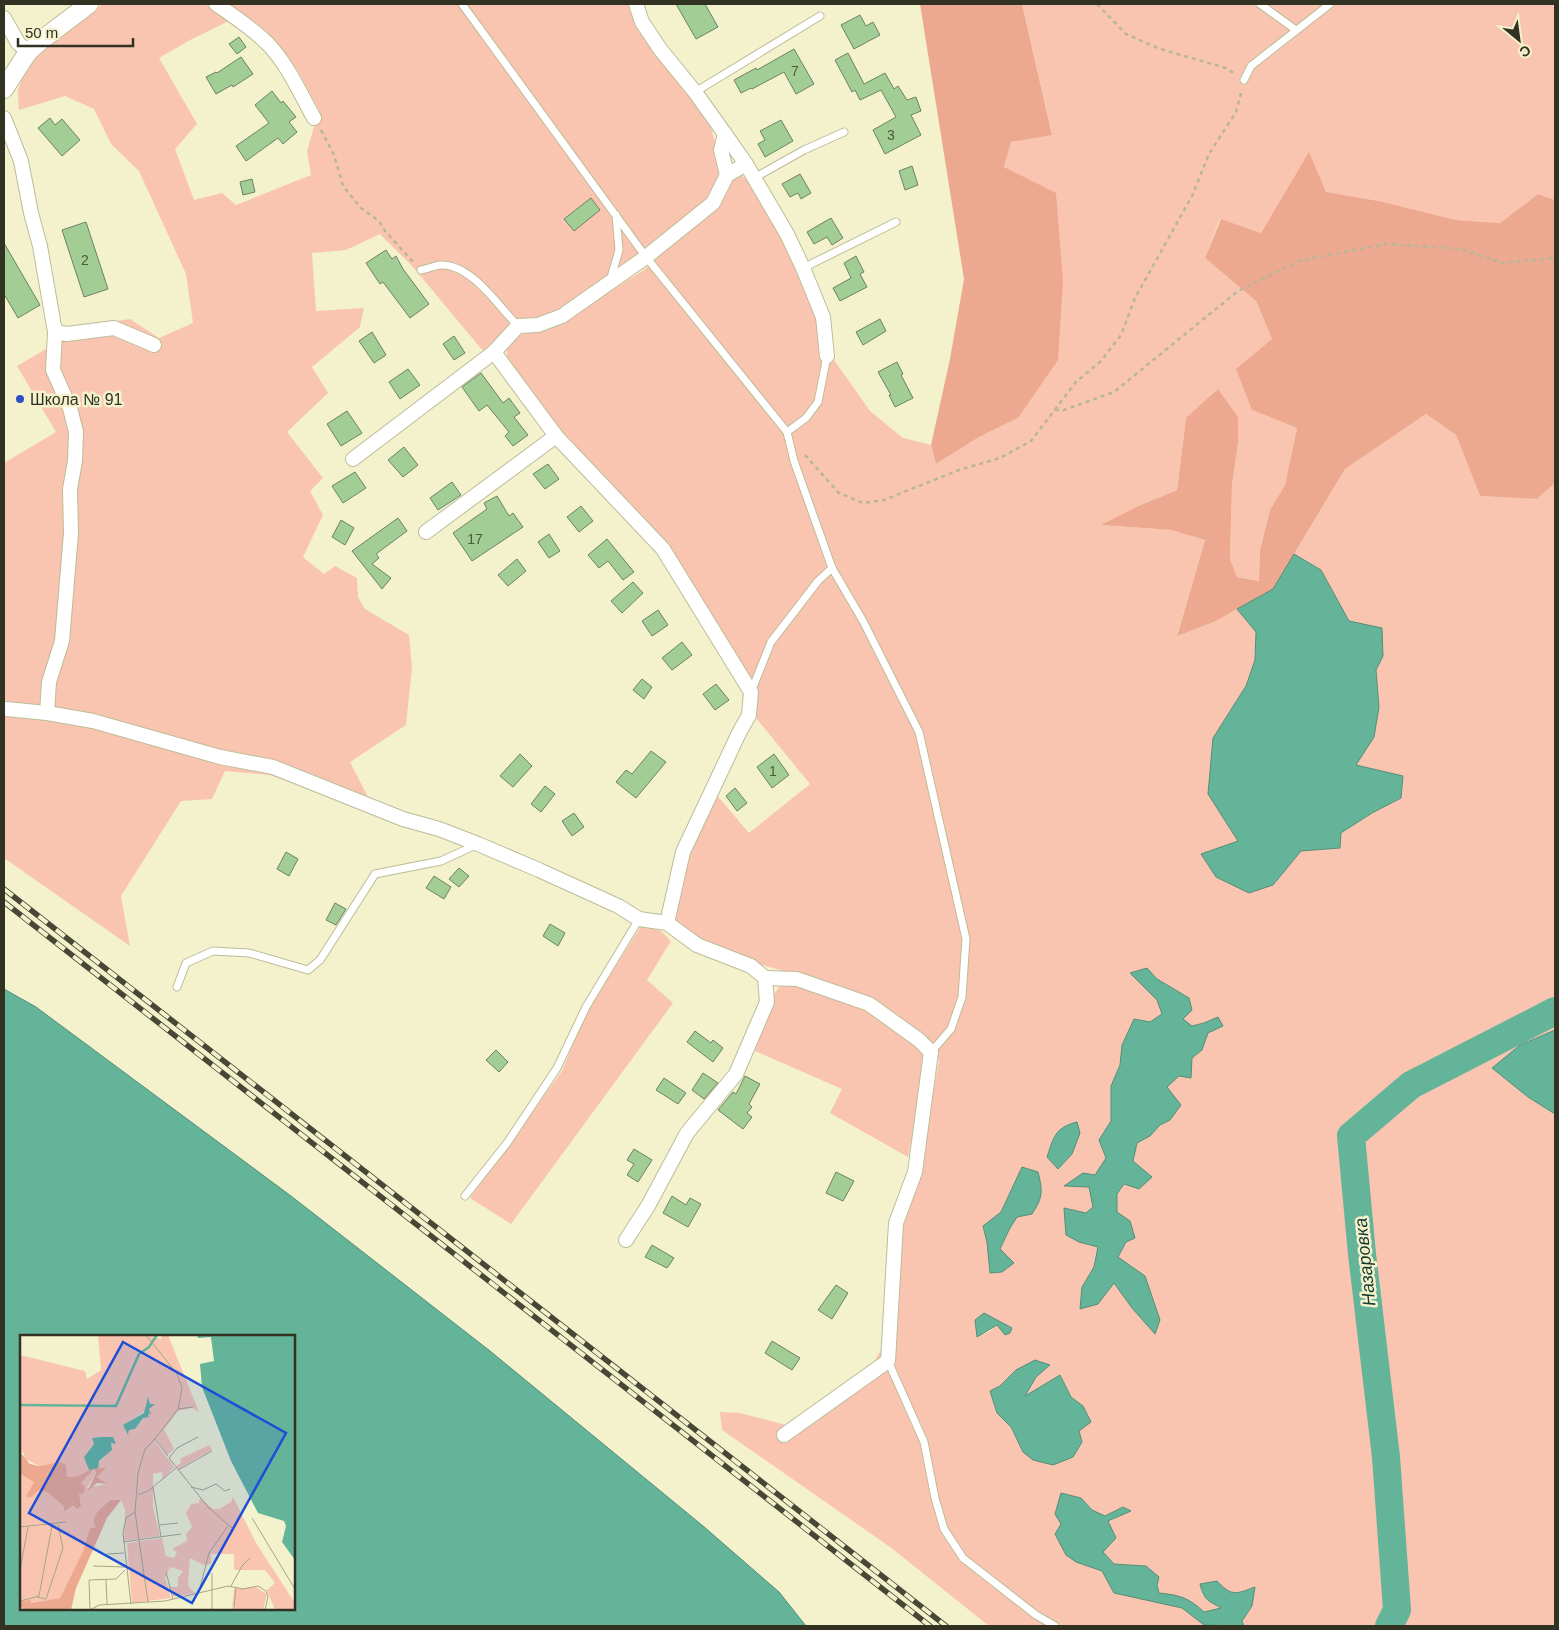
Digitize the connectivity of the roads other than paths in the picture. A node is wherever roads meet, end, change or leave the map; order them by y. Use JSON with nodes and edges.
{"nodes":[{"id":1,"x":89,"y":4,"type":"edge"},
{"id":2,"x":216,"y":4,"type":"edge"},
{"id":3,"x":462,"y":4,"type":"edge"},
{"id":4,"x":636,"y":4,"type":"edge"},
{"id":5,"x":1260,"y":4,"type":"edge"},
{"id":6,"x":1330,"y":4,"type":"edge"},
{"id":7,"x":820,"y":16,"type":"dead end"},
{"id":8,"x":4,"y":18,"type":"edge"},
{"id":9,"x":1296,"y":30,"type":"junction"},
{"id":10,"x":28,"y":52,"type":"junction"},
{"id":11,"x":1244,"y":80,"type":"road end"},
{"id":12,"x":4,"y":89,"type":"edge"},
{"id":13,"x":695,"y":92,"type":"junction"},
{"id":14,"x":4,"y":118,"type":"edge"},
{"id":15,"x":314,"y":118,"type":"road end"},
{"id":16,"x":844,"y":132,"type":"dead end"},
{"id":17,"x":725,"y":134,"type":"junction"},
{"id":18,"x":746,"y":164,"type":"junction"},
{"id":19,"x":727,"y":175,"type":"junction"},
{"id":20,"x":754,"y":178,"type":"junction"},
{"id":21,"x":616,"y":215,"type":"junction"},
{"id":22,"x":896,"y":222,"type":"dead end"},
{"id":23,"x":646,"y":257,"type":"junction"},
{"id":24,"x":804,"y":268,"type":"junction"},
{"id":25,"x":421,"y":270,"type":"road end"},
{"id":26,"x":610,"y":282,"type":"junction"},
{"id":27,"x":518,"y":326,"type":"junction"},
{"id":28,"x":55,"y":332,"type":"junction"},
{"id":29,"x":154,"y":345,"type":"dead end"},
{"id":30,"x":494,"y":352,"type":"junction"},
{"id":31,"x":827,"y":356,"type":"joint"},
{"id":32,"x":787,"y":432,"type":"junction"},
{"id":33,"x":556,"y":436,"type":"junction"},
{"id":34,"x":353,"y":459,"type":"dead end"},
{"id":35,"x":426,"y":532,"type":"dead end"},
{"id":36,"x":832,"y":568,"type":"junction"},
{"id":37,"x":751,"y":692,"type":"junction"},
{"id":38,"x":6,"y":709,"type":"dead end"},
{"id":39,"x":47,"y":713,"type":"junction"},
{"id":40,"x":478,"y":844,"type":"junction"},
{"id":41,"x":639,"y":919,"type":"junction"},
{"id":42,"x":667,"y":923,"type":"junction"},
{"id":43,"x":765,"y":978,"type":"junction"},
{"id":44,"x":177,"y":986,"type":"dead end"},
{"id":45,"x":932,"y":1052,"type":"junction"},
{"id":46,"x":465,"y":1196,"type":"dead end"},
{"id":47,"x":626,"y":1240,"type":"dead end"},
{"id":48,"x":888,"y":1361,"type":"junction"},
{"id":49,"x":784,"y":1435,"type":"dead end"},
{"id":50,"x":1055,"y":1626,"type":"edge"}],
"edges":[{"from":1,"to":10,"type":"street"},
{"from":2,"to":15,"type":"street"},
{"from":3,"to":21,"type":"lane"},
{"from":4,"to":13,"type":"street"},
{"from":5,"to":9,"type":"lane"},
{"from":6,"to":9,"type":"lane"},
{"from":7,"to":13,"type":"lane"},
{"from":8,"to":10,"type":"street"},
{"from":9,"to":11,"type":"lane"},
{"from":10,"to":12,"type":"street"},
{"from":13,"to":17,"type":"street"},
{"from":14,"to":28,"type":"street"},
{"from":16,"to":20,"type":"lane"},
{"from":17,"to":18,"type":"street"},
{"from":17,"to":19,"type":"street"},
{"from":18,"to":19,"type":"street"},
{"from":18,"to":20,"type":"street"},
{"from":19,"to":23,"type":"street"},
{"from":20,"to":24,"type":"street"},
{"from":21,"to":23,"type":"lane"},
{"from":21,"to":26,"type":"lane"},
{"from":22,"to":24,"type":"lane"},
{"from":23,"to":26,"type":"street"},
{"from":23,"to":32,"type":"lane"},
{"from":24,"to":31,"type":"street"},
{"from":25,"to":27,"type":"lane"},
{"from":26,"to":27,"type":"street"},
{"from":27,"to":30,"type":"street"},
{"from":28,"to":29,"type":"street"},
{"from":28,"to":39,"type":"street"},
{"from":30,"to":33,"type":"street"},
{"from":30,"to":34,"type":"street"},
{"from":31,"to":32,"type":"lane"},
{"from":32,"to":36,"type":"lane"},
{"from":33,"to":35,"type":"street"},
{"from":33,"to":37,"type":"street"},
{"from":36,"to":37,"type":"lane"},
{"from":36,"to":45,"type":"lane"},
{"from":37,"to":42,"type":"street"},
{"from":38,"to":39,"type":"street"},
{"from":39,"to":40,"type":"street"},
{"from":40,"to":41,"type":"street"},
{"from":40,"to":44,"type":"lane"},
{"from":41,"to":42,"type":"street"},
{"from":41,"to":46,"type":"lane"},
{"from":42,"to":43,"type":"street"},
{"from":43,"to":45,"type":"street"},
{"from":43,"to":47,"type":"street"},
{"from":45,"to":48,"type":"street"},
{"from":48,"to":49,"type":"street"},
{"from":48,"to":50,"type":"lane"}]}
